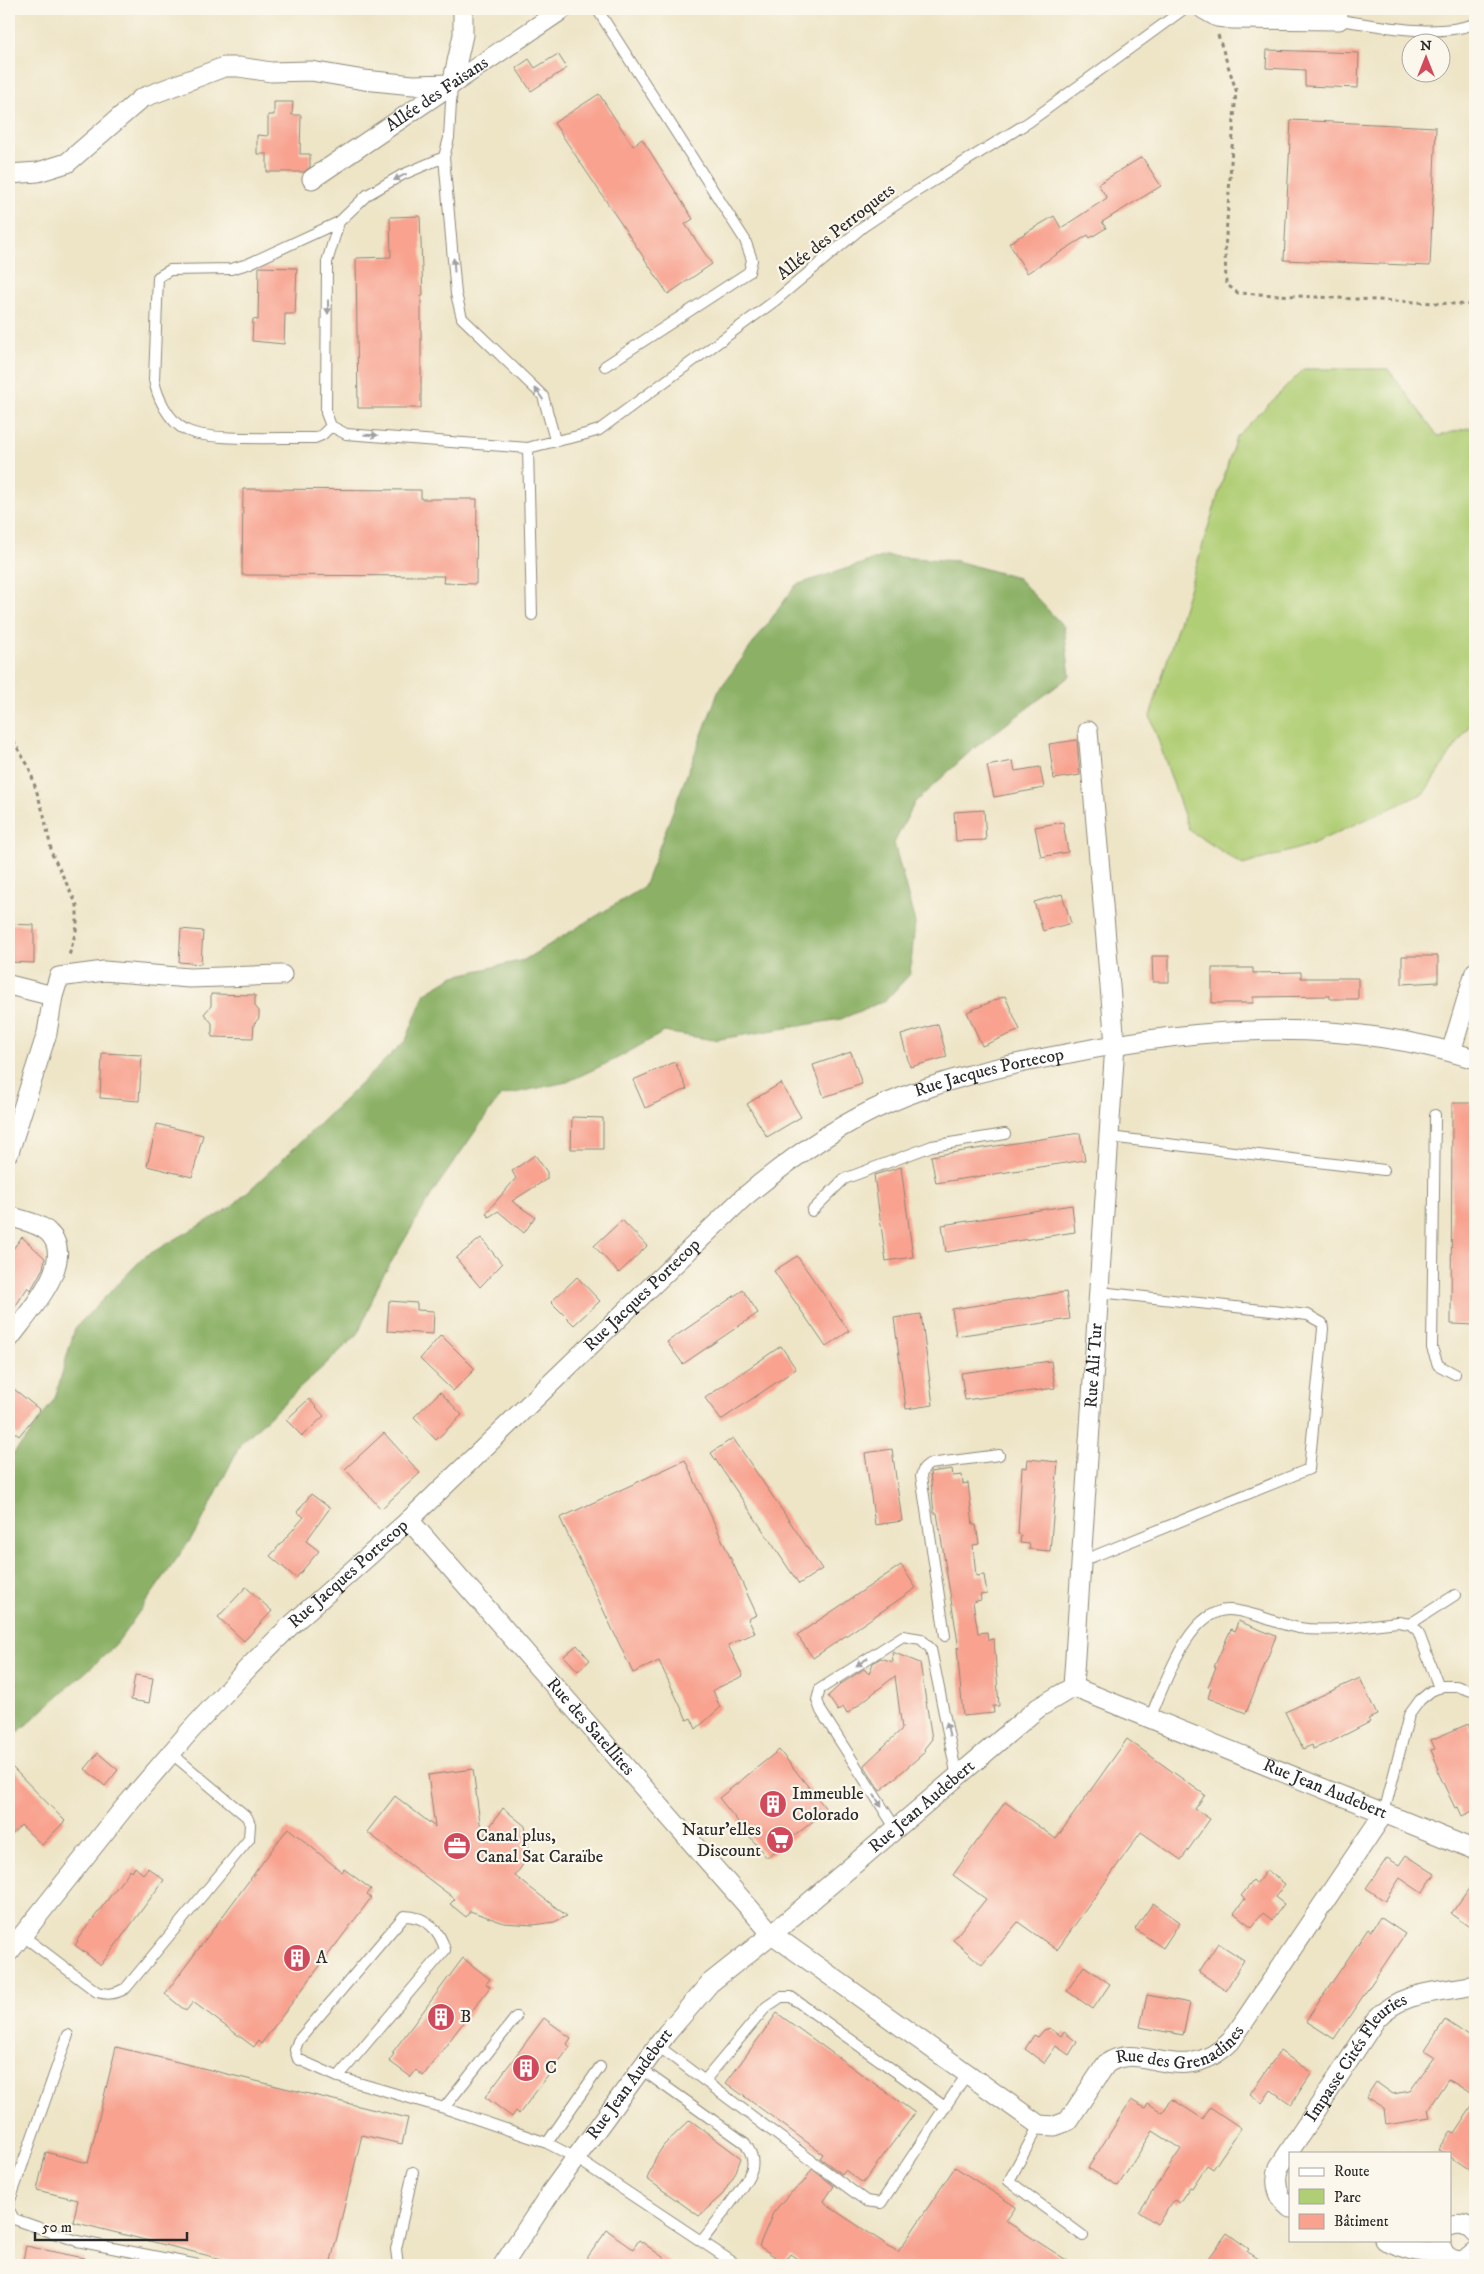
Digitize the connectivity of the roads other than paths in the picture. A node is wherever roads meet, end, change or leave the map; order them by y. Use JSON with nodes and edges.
{"nodes":[{"id":1,"x":463,"y":9,"type":"edge"},
{"id":2,"x":563,"y":9,"type":"edge"},
{"id":3,"x":597,"y":9,"type":"edge"},
{"id":4,"x":1184,"y":9,"type":"edge"},
{"id":5,"x":1207,"y":12,"type":"edge"},
{"id":6,"x":1341,"y":15,"type":"edge"},
{"id":7,"x":1475,"y":24,"type":"edge"},
{"id":8,"x":452,"y":84,"type":"junction"},
{"id":9,"x":444,"y":157,"type":"junction"},
{"id":10,"x":9,"y":174,"type":"edge"},
{"id":11,"x":312,"y":178,"type":"dead end"},
{"id":12,"x":339,"y":222,"type":"junction"},
{"id":13,"x":605,"y":366,"type":"dead end"},
{"id":14,"x":331,"y":426,"type":"junction"},
{"id":15,"x":555,"y":440,"type":"junction"},
{"id":16,"x":528,"y":448,"type":"junction"},
{"id":17,"x":532,"y":615,"type":"dead end"},
{"id":18,"x":1088,"y":731,"type":"dead end"},
{"id":19,"x":1475,"y":972,"type":"edge"},
{"id":20,"x":282,"y":975,"type":"dead end"},
{"id":21,"x":9,"y":985,"type":"edge"},
{"id":22,"x":53,"y":996,"type":"junction"},
{"id":23,"x":1115,"y":1044,"type":"junction"},
{"id":24,"x":1451,"y":1052,"type":"junction"},
{"id":25,"x":1475,"y":1059,"type":"edge"},
{"id":26,"x":1435,"y":1115,"type":"dead end"},
{"id":27,"x":1005,"y":1134,"type":"dead end"},
{"id":28,"x":1109,"y":1137,"type":"junction"},
{"id":29,"x":9,"y":1152,"type":"edge"},
{"id":30,"x":1384,"y":1170,"type":"dead end"},
{"id":31,"x":812,"y":1211,"type":"dead end"},
{"id":32,"x":9,"y":1216,"type":"edge"},
{"id":33,"x":1100,"y":1292,"type":"junction"},
{"id":34,"x":9,"y":1339,"type":"edge"},
{"id":35,"x":1455,"y":1374,"type":"dead end"},
{"id":36,"x":999,"y":1454,"type":"dead end"},
{"id":37,"x":409,"y":1520,"type":"junction"},
{"id":38,"x":1082,"y":1561,"type":"junction"},
{"id":39,"x":1455,"y":1595,"type":"dead end"},
{"id":40,"x":1410,"y":1624,"type":"junction"},
{"id":41,"x":945,"y":1636,"type":"dead end"},
{"id":42,"x":1074,"y":1687,"type":"junction"},
{"id":43,"x":1438,"y":1688,"type":"junction"},
{"id":44,"x":1475,"y":1692,"type":"edge"},
{"id":45,"x":1150,"y":1718,"type":"junction"},
{"id":46,"x":171,"y":1753,"type":"junction"},
{"id":47,"x":957,"y":1777,"type":"junction"},
{"id":48,"x":1384,"y":1813,"type":"junction"},
{"id":49,"x":896,"y":1829,"type":"junction"},
{"id":50,"x":1475,"y":1850,"type":"edge"},
{"id":51,"x":772,"y":1934,"type":"junction"},
{"id":52,"x":22,"y":1935,"type":"junction"},
{"id":53,"x":9,"y":1952,"type":"edge"},
{"id":54,"x":1475,"y":1985,"type":"edge"},
{"id":55,"x":516,"y":2017,"type":"dead end"},
{"id":56,"x":68,"y":2035,"type":"dead end"},
{"id":57,"x":658,"y":2046,"type":"junction"},
{"id":58,"x":600,"y":2067,"type":"dead end"},
{"id":59,"x":641,"y":2069,"type":"junction"},
{"id":60,"x":968,"y":2074,"type":"junction"},
{"id":61,"x":338,"y":2078,"type":"junction"},
{"id":62,"x":705,"y":2080,"type":"junction"},
{"id":63,"x":945,"y":2107,"type":"junction"},
{"id":64,"x":444,"y":2108,"type":"junction"},
{"id":65,"x":1039,"y":2124,"type":"junction"},
{"id":66,"x":546,"y":2143,"type":"junction"},
{"id":67,"x":576,"y":2158,"type":"junction"},
{"id":68,"x":413,"y":2172,"type":"dead end"},
{"id":69,"x":9,"y":2203,"type":"edge"},
{"id":70,"x":1289,"y":2207,"type":"edge"},
{"id":71,"x":9,"y":2210,"type":"edge"},
{"id":72,"x":1452,"y":2226,"type":"edge"},
{"id":73,"x":1475,"y":2233,"type":"edge"},
{"id":74,"x":1083,"y":2236,"type":"dead end"},
{"id":75,"x":702,"y":2241,"type":"junction"},
{"id":76,"x":1390,"y":2242,"type":"edge"},
{"id":77,"x":1442,"y":2246,"type":"edge"},
{"id":78,"x":1475,"y":2251,"type":"edge"},
{"id":79,"x":198,"y":2265,"type":"edge"},
{"id":80,"x":398,"y":2265,"type":"edge"},
{"id":81,"x":503,"y":2265,"type":"edge"},
{"id":82,"x":737,"y":2265,"type":"edge"}],
"edges":[{"from":1,"to":8,"type":"street"},
{"from":2,"to":8,"type":"street","name":"Allée des Faisans"},
{"from":3,"to":13,"type":"lane"},
{"from":4,"to":15,"type":"lane","name":"Allée des Perroquets"},
{"from":5,"to":6,"type":"street"},
{"from":6,"to":7,"type":"lane"},
{"from":8,"to":9,"type":"lane"},
{"from":8,"to":10,"type":"street"},
{"from":8,"to":11,"type":"street","name":"Allée des Faisans"},
{"from":9,"to":12,"type":"lane","one_way":true},
{"from":15,"to":9,"type":"lane","one_way":true},
{"from":12,"to":14,"type":"lane","one_way":true},
{"from":12,"to":14,"type":"lane"},
{"from":14,"to":16,"type":"lane","one_way":true},
{"from":15,"to":16,"type":"lane","name":"Allée des Perroquets"},
{"from":16,"to":17,"type":"lane"},
{"from":18,"to":23,"type":"street","name":"Rue Ali Tur"},
{"from":19,"to":24,"type":"street"},
{"from":20,"to":22,"type":"street"},
{"from":21,"to":22,"type":"street"},
{"from":22,"to":29,"type":"street"},
{"from":23,"to":24,"type":"street","name":"Rue Jacques Portecop"},
{"from":23,"to":28,"type":"street","name":"Rue Ali Tur"},
{"from":23,"to":37,"type":"street","name":"Rue Jacques Portecop"},
{"from":24,"to":25,"type":"street","name":"Rue Jacques Portecop"},
{"from":26,"to":35,"type":"lane"},
{"from":27,"to":31,"type":"lane"},
{"from":28,"to":30,"type":"lane"},
{"from":28,"to":33,"type":"street","name":"Rue Ali Tur"},
{"from":32,"to":34,"type":"street"},
{"from":33,"to":38,"type":"street","name":"Rue Ali Tur"},
{"from":33,"to":38,"type":"lane"},
{"from":36,"to":41,"type":"lane"},
{"from":37,"to":46,"type":"street","name":"Rue Jacques Portecop"},
{"from":37,"to":51,"type":"street","name":"Rue des Satellites"},
{"from":38,"to":42,"type":"street","name":"Rue Ali Tur"},
{"from":39,"to":40,"type":"lane"},
{"from":40,"to":43,"type":"lane"},
{"from":40,"to":45,"type":"lane"},
{"from":42,"to":45,"type":"street","name":"Rue Jean Audebert"},
{"from":42,"to":47,"type":"street","name":"Rue Jean Audebert"},
{"from":43,"to":44,"type":"lane"},
{"from":43,"to":48,"type":"lane"},
{"from":45,"to":48,"type":"street","name":"Rue Jean Audebert"},
{"from":46,"to":52,"type":"street","name":"Rue Jacques Portecop"},
{"from":46,"to":52,"type":"lane"},
{"from":47,"to":49,"type":"street","name":"Rue Jean Audebert"},
{"from":47,"to":49,"type":"lane","one_way":true},
{"from":48,"to":50,"type":"street","name":"Rue Jean Audebert"},
{"from":48,"to":65,"type":"street","name":"Rue des Grenadines"},
{"from":49,"to":51,"type":"street","name":"Rue Jean Audebert"},
{"from":51,"to":57,"type":"street","name":"Rue Jean Audebert"},
{"from":51,"to":60,"type":"street"},
{"from":52,"to":53,"type":"street","name":"Rue Jacques Portecop"},
{"from":54,"to":70,"type":"street","name":"Impasse Cités Fleuries"},
{"from":55,"to":64,"type":"lane"},
{"from":56,"to":69,"type":"lane"},
{"from":57,"to":59,"type":"street","name":"Rue Jean Audebert"},
{"from":57,"to":62,"type":"lane"},
{"from":58,"to":66,"type":"lane"},
{"from":59,"to":67,"type":"street","name":"Rue Jean Audebert"},
{"from":59,"to":75,"type":"lane"},
{"from":60,"to":63,"type":"lane"},
{"from":60,"to":65,"type":"street"},
{"from":61,"to":61,"type":"lane"},
{"from":61,"to":64,"type":"lane"},
{"from":62,"to":63,"type":"lane"},
{"from":62,"to":63,"type":"lane"},
{"from":64,"to":66,"type":"lane"},
{"from":65,"to":74,"type":"lane"},
{"from":66,"to":67,"type":"lane"},
{"from":67,"to":75,"type":"lane"},
{"from":67,"to":81,"type":"street","name":"Rue Jean Audebert"},
{"from":68,"to":80,"type":"lane"},
{"from":71,"to":79,"type":"lane"},
{"from":72,"to":73,"type":"street"},
{"from":75,"to":82,"type":"lane"},
{"from":76,"to":77,"type":"street"},
{"from":77,"to":78,"type":"street"}]}
